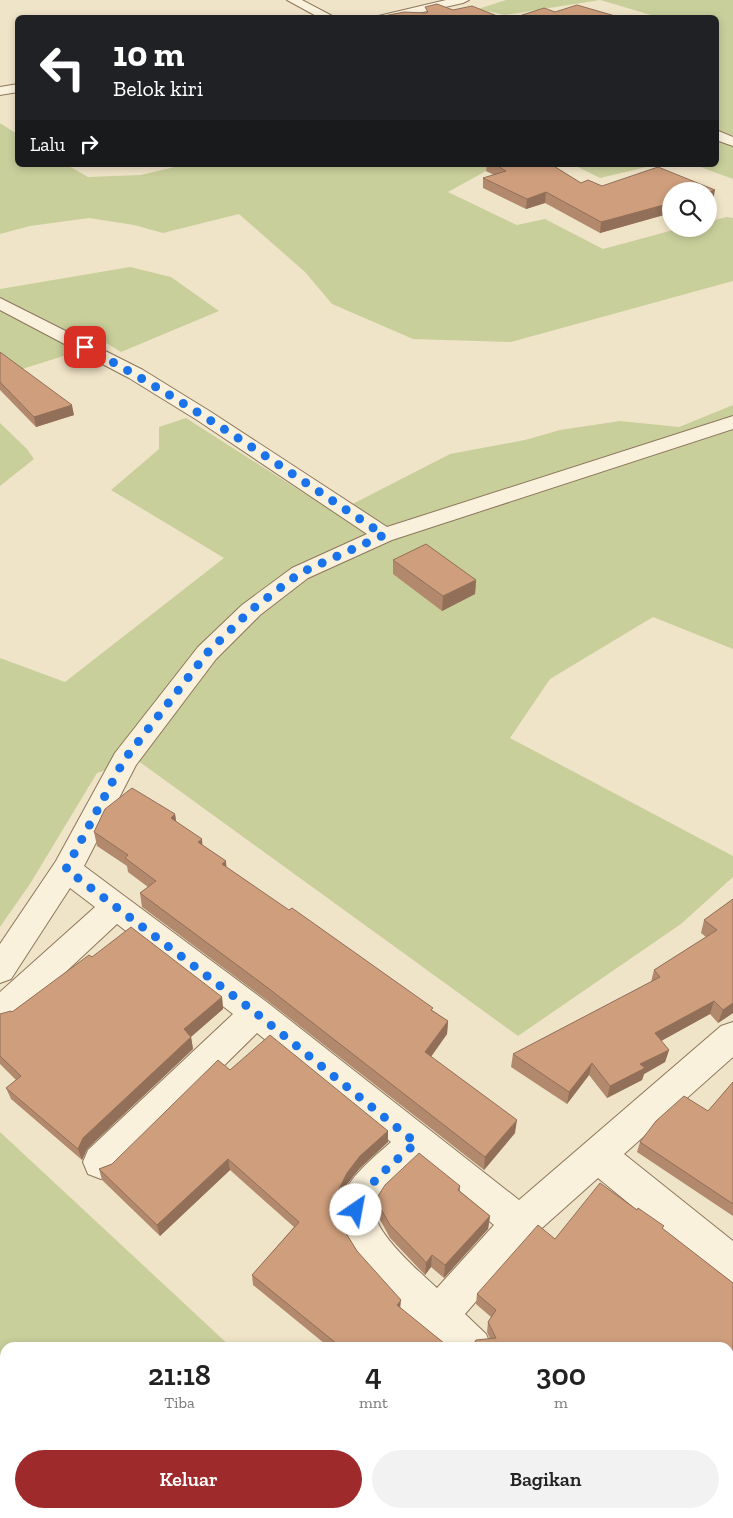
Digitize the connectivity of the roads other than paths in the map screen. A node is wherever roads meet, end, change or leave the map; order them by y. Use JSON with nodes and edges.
{"nodes":[{"id":1,"x":293,"y":0,"type":"edge"},
{"id":2,"x":463,"y":0,"type":"edge"},
{"id":3,"x":406,"y":12,"type":"junction"},
{"id":4,"x":324,"y":15,"type":"edge"},
{"id":5,"x":391,"y":15,"type":"edge"},
{"id":6,"x":413,"y":15,"type":"edge"},
{"id":7,"x":15,"y":88,"type":"edge"},
{"id":8,"x":0,"y":91,"type":"edge"},
{"id":9,"x":719,"y":135,"type":"edge"},
{"id":10,"x":733,"y":142,"type":"edge"},
{"id":11,"x":0,"y":303,"type":"edge"},
{"id":12,"x":733,"y":422,"type":"edge"},
{"id":13,"x":384,"y":535,"type":"junction"},
{"id":14,"x":66,"y":869,"type":"junction"},
{"id":15,"x":115,"y":908,"type":"junction"},
{"id":16,"x":0,"y":970,"type":"edge"},
{"id":17,"x":0,"y":1012,"type":"edge"},
{"id":18,"x":256,"y":1013,"type":"junction"},
{"id":19,"x":733,"y":1036,"type":"edge"},
{"id":20,"x":416,"y":1143,"type":"junction"},
{"id":21,"x":597,"y":1155,"type":"junction"},
{"id":22,"x":101,"y":1162,"type":"dead end"},
{"id":23,"x":520,"y":1223,"type":"junction"},
{"id":24,"x":733,"y":1265,"type":"edge"},
{"id":25,"x":438,"y":1316,"type":"junction"},
{"id":26,"x":466,"y":1342,"type":"edge"}],
"edges":[{"from":1,"to":4,"type":"street"},
{"from":2,"to":3,"type":"street"},
{"from":3,"to":5,"type":"street"},
{"from":3,"to":6,"type":"street"},
{"from":7,"to":8,"type":"street"},
{"from":9,"to":10,"type":"street"},
{"from":11,"to":13,"type":"street"},
{"from":12,"to":13,"type":"street"},
{"from":13,"to":14,"type":"street"},
{"from":14,"to":15,"type":"street"},
{"from":14,"to":16,"type":"street"},
{"from":15,"to":17,"type":"street"},
{"from":15,"to":18,"type":"street"},
{"from":18,"to":20,"type":"street"},
{"from":18,"to":22,"type":"street"},
{"from":19,"to":21,"type":"street"},
{"from":20,"to":23,"type":"street"},
{"from":20,"to":25,"type":"street"},
{"from":21,"to":23,"type":"street"},
{"from":21,"to":24,"type":"street"},
{"from":23,"to":25,"type":"street"},
{"from":25,"to":26,"type":"street"}]}
